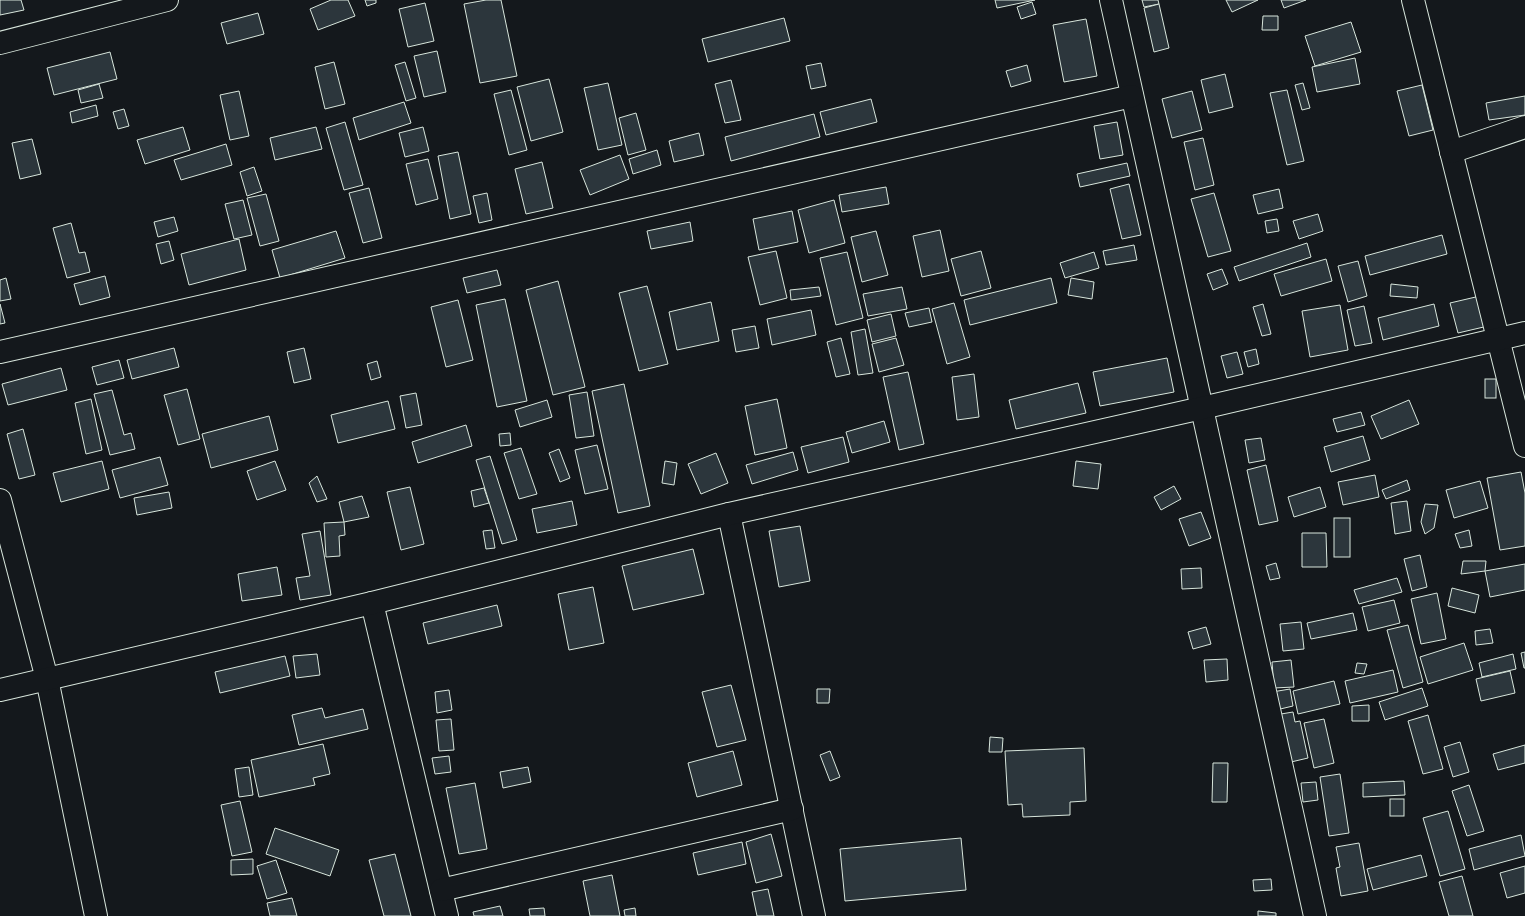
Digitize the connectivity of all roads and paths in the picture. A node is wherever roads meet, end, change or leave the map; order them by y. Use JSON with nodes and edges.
{"nodes":[{"id":1,"x":167,"y":0,"type":"edge"},
{"id":2,"x":1111,"y":0,"type":"edge"},
{"id":3,"x":1413,"y":0,"type":"edge"},
{"id":4,"x":0,"y":43,"type":"edge"},
{"id":5,"x":1132,"y":96,"type":"junction"},
{"id":6,"x":1525,"y":128,"type":"edge"},
{"id":7,"x":1451,"y":152,"type":"junction"},
{"id":8,"x":1525,"y":333,"type":"edge"},
{"id":9,"x":1498,"y":339,"type":"junction"},
{"id":10,"x":0,"y":352,"type":"edge"},
{"id":11,"x":1202,"y":408,"type":"junction"},
{"id":12,"x":1525,"y":446,"type":"edge"},
{"id":13,"x":0,"y":500,"type":"edge"},
{"id":14,"x":729,"y":514,"type":"junction"},
{"id":15,"x":372,"y":603,"type":"junction"},
{"id":16,"x":47,"y":679,"type":"junction"},
{"id":17,"x":0,"y":690,"type":"edge"},
{"id":18,"x":792,"y":809,"type":"junction"},
{"id":19,"x":441,"y":890,"type":"junction"},
{"id":20,"x":96,"y":916,"type":"edge"},
{"id":21,"x":446,"y":916,"type":"edge"},
{"id":22,"x":814,"y":916,"type":"edge"},
{"id":23,"x":1315,"y":916,"type":"edge"}],
"edges":[{"from":1,"to":4,"type":"street"},
{"from":2,"to":5,"type":"street"},
{"from":3,"to":7,"type":"street"},
{"from":5,"to":10,"type":"street"},
{"from":5,"to":11,"type":"street"},
{"from":6,"to":7,"type":"street"},
{"from":7,"to":9,"type":"street"},
{"from":8,"to":9,"type":"street"},
{"from":9,"to":11,"type":"street"},
{"from":9,"to":12,"type":"street"},
{"from":11,"to":14,"type":"street"},
{"from":11,"to":23,"type":"street"},
{"from":13,"to":16,"type":"street"},
{"from":14,"to":15,"type":"street"},
{"from":14,"to":18,"type":"street"},
{"from":15,"to":16,"type":"street"},
{"from":15,"to":19,"type":"street"},
{"from":16,"to":17,"type":"street"},
{"from":16,"to":20,"type":"street"},
{"from":18,"to":19,"type":"street"},
{"from":18,"to":22,"type":"street"},
{"from":19,"to":21,"type":"street"}]}
